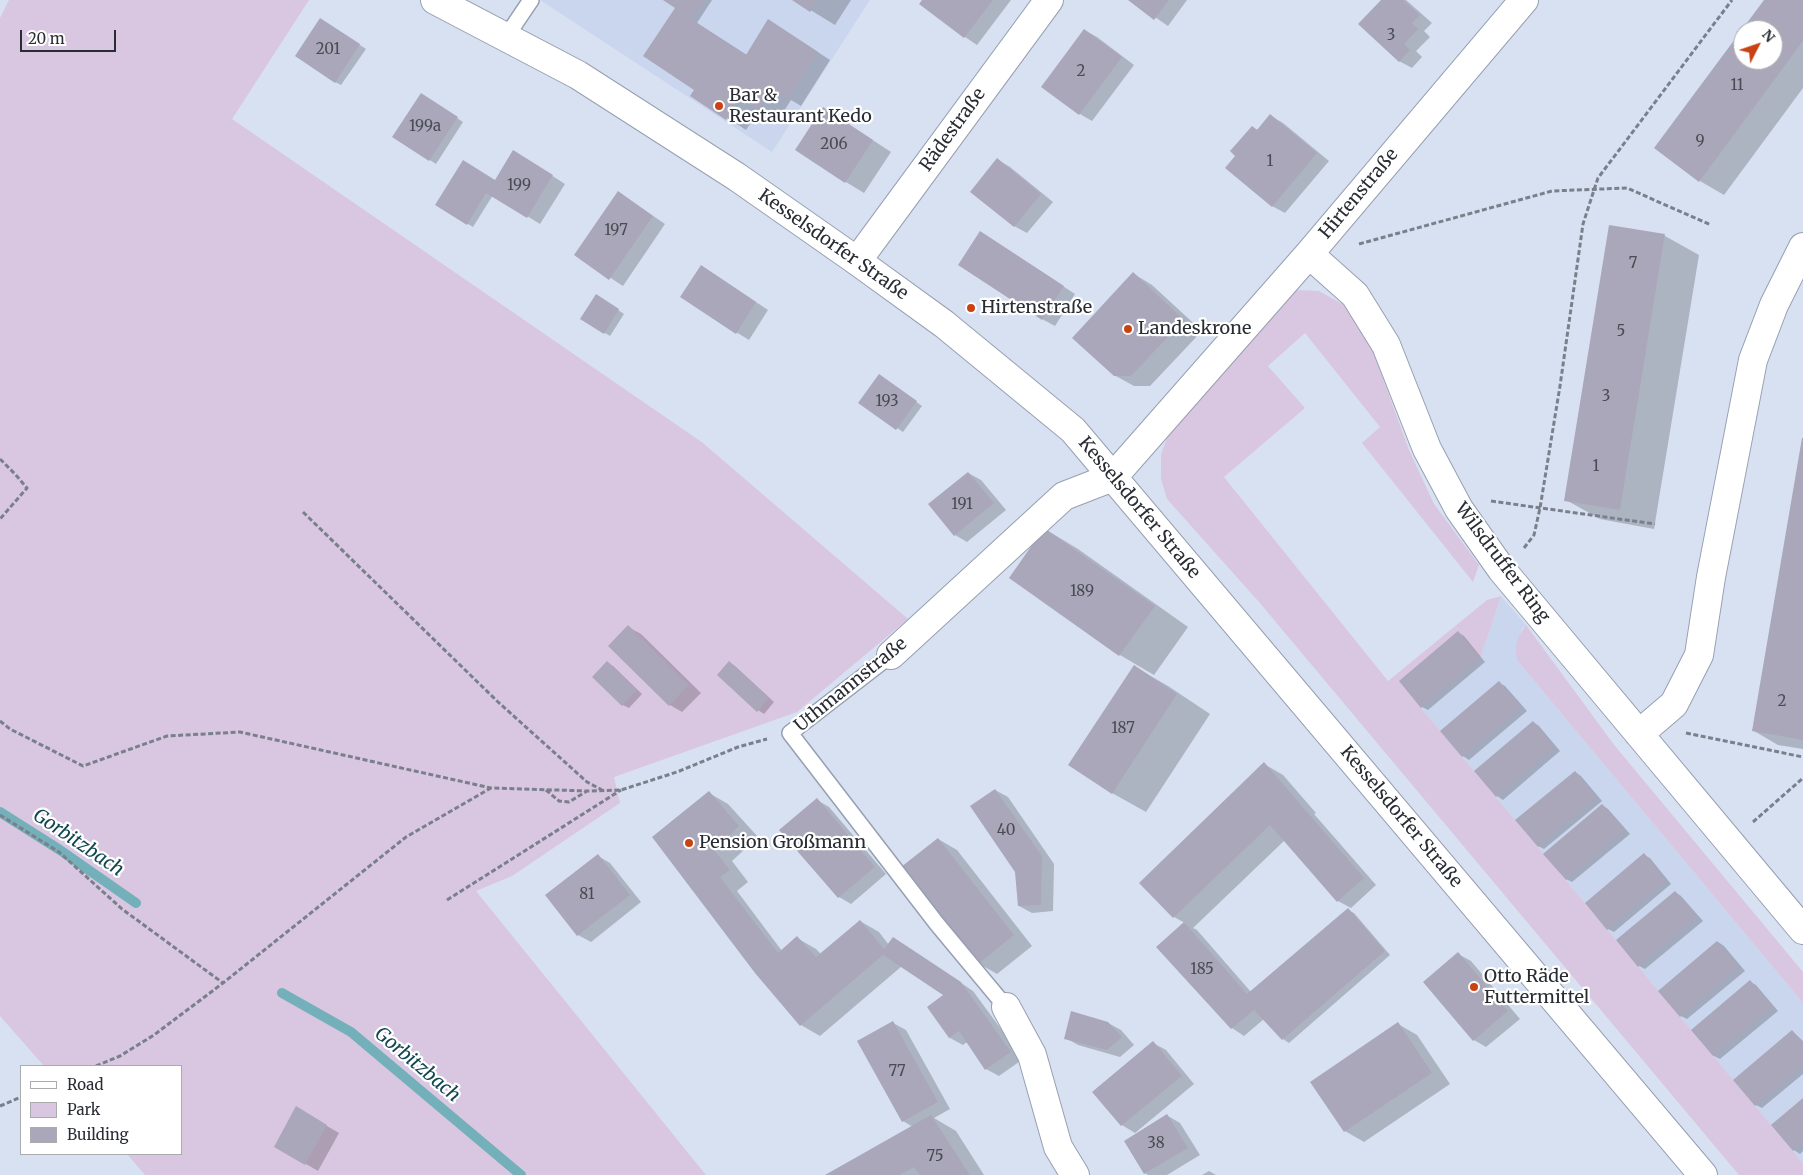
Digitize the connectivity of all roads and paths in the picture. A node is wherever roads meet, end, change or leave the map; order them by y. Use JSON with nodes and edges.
{"nodes":[{"id":1,"x":435,"y":0,"type":"edge"},
{"id":2,"x":530,"y":0,"type":"edge"},
{"id":3,"x":1049,"y":0,"type":"edge"},
{"id":4,"x":1524,"y":0,"type":"edge"},
{"id":5,"x":1732,"y":0,"type":"edge"},
{"id":6,"x":506,"y":37,"type":"junction"},
{"id":7,"x":1594,"y":190,"type":"junction"},
{"id":8,"x":1711,"y":225,"type":"dead end"},
{"id":9,"x":1803,"y":246,"type":"edge"},
{"id":10,"x":1308,"y":254,"type":"junction"},
{"id":11,"x":857,"y":261,"type":"junction"},
{"id":12,"x":0,"y":459,"type":"edge"},
{"id":13,"x":1113,"y":477,"type":"junction"},
{"id":14,"x":1511,"y":504,"type":"dead end"},
{"id":15,"x":1540,"y":508,"type":"junction"},
{"id":16,"x":303,"y":512,"type":"dead end"},
{"id":17,"x":0,"y":519,"type":"edge"},
{"id":18,"x":1655,"y":524,"type":"dead end"},
{"id":19,"x":1502,"y":570,"type":"junction"},
{"id":20,"x":891,"y":655,"type":"joint"},
{"id":21,"x":1662,"y":714,"type":"junction"},
{"id":22,"x":0,"y":721,"type":"edge"},
{"id":23,"x":790,"y":733,"type":"junction"},
{"id":24,"x":1639,"y":734,"type":"junction"},
{"id":25,"x":1803,"y":757,"type":"edge"},
{"id":26,"x":1803,"y":778,"type":"edge"},
{"id":27,"x":491,"y":788,"type":"junction"},
{"id":28,"x":545,"y":789,"type":"junction"},
{"id":29,"x":621,"y":790,"type":"junction"},
{"id":30,"x":588,"y":791,"type":"junction"},
{"id":31,"x":603,"y":791,"type":"junction"},
{"id":32,"x":0,"y":815,"type":"edge"},
{"id":33,"x":1730,"y":842,"type":"junction"},
{"id":34,"x":447,"y":900,"type":"dead end"},
{"id":35,"x":1803,"y":930,"type":"edge"},
{"id":36,"x":223,"y":983,"type":"junction"},
{"id":37,"x":1006,"y":1008,"type":"joint"},
{"id":38,"x":98,"y":1065,"type":"edge"},
{"id":39,"x":20,"y":1098,"type":"edge"},
{"id":40,"x":0,"y":1106,"type":"edge"},
{"id":41,"x":1075,"y":1175,"type":"edge"},
{"id":42,"x":1703,"y":1175,"type":"edge"}],
"edges":[{"from":1,"to":6,"type":"street","name":"Kesselsdorfer Straße"},
{"from":2,"to":6,"type":"lane"},
{"from":3,"to":11,"type":"street","name":"Rädestraße"},
{"from":4,"to":10,"type":"street","name":"Hirtenstraße"},
{"from":5,"to":7,"type":"path"},
{"from":6,"to":11,"type":"street","name":"Kesselsdorfer Straße"},
{"from":7,"to":8,"type":"path"},
{"from":7,"to":10,"type":"path"},
{"from":7,"to":15,"type":"path"},
{"from":9,"to":21,"type":"street"},
{"from":10,"to":13,"type":"street","name":"Hirtenstraße"},
{"from":10,"to":19,"type":"street","name":"Wilsdruffer Ring"},
{"from":11,"to":13,"type":"street","name":"Kesselsdorfer Straße"},
{"from":12,"to":17,"type":"path"},
{"from":13,"to":20,"type":"street","name":"Uthmannstraße"},
{"from":13,"to":42,"type":"street","name":"Kesselsdorfer Straße"},
{"from":14,"to":15,"type":"path"},
{"from":15,"to":18,"type":"path"},
{"from":15,"to":19,"type":"path"},
{"from":16,"to":31,"type":"path"},
{"from":19,"to":24,"type":"street","name":"Wilsdruffer Ring"},
{"from":20,"to":23,"type":"lane","name":"Uthmannstraße"},
{"from":21,"to":24,"type":"street"},
{"from":21,"to":25,"type":"path"},
{"from":22,"to":27,"type":"path"},
{"from":23,"to":29,"type":"path"},
{"from":23,"to":37,"type":"lane","name":"Uthmannstraße"},
{"from":24,"to":33,"type":"street","name":"Wilsdruffer Ring"},
{"from":26,"to":33,"type":"path"},
{"from":27,"to":28,"type":"path"},
{"from":27,"to":36,"type":"path"},
{"from":28,"to":30,"type":"path"},
{"from":28,"to":30,"type":"path"},
{"from":29,"to":31,"type":"path"},
{"from":29,"to":34,"type":"path"},
{"from":30,"to":31,"type":"path"},
{"from":32,"to":36,"type":"path"},
{"from":33,"to":35,"type":"street","name":"Wilsdruffer Ring"},
{"from":36,"to":38,"type":"path"},
{"from":37,"to":41,"type":"street","name":"Uthmannstraße"},
{"from":39,"to":40,"type":"path"}]}
